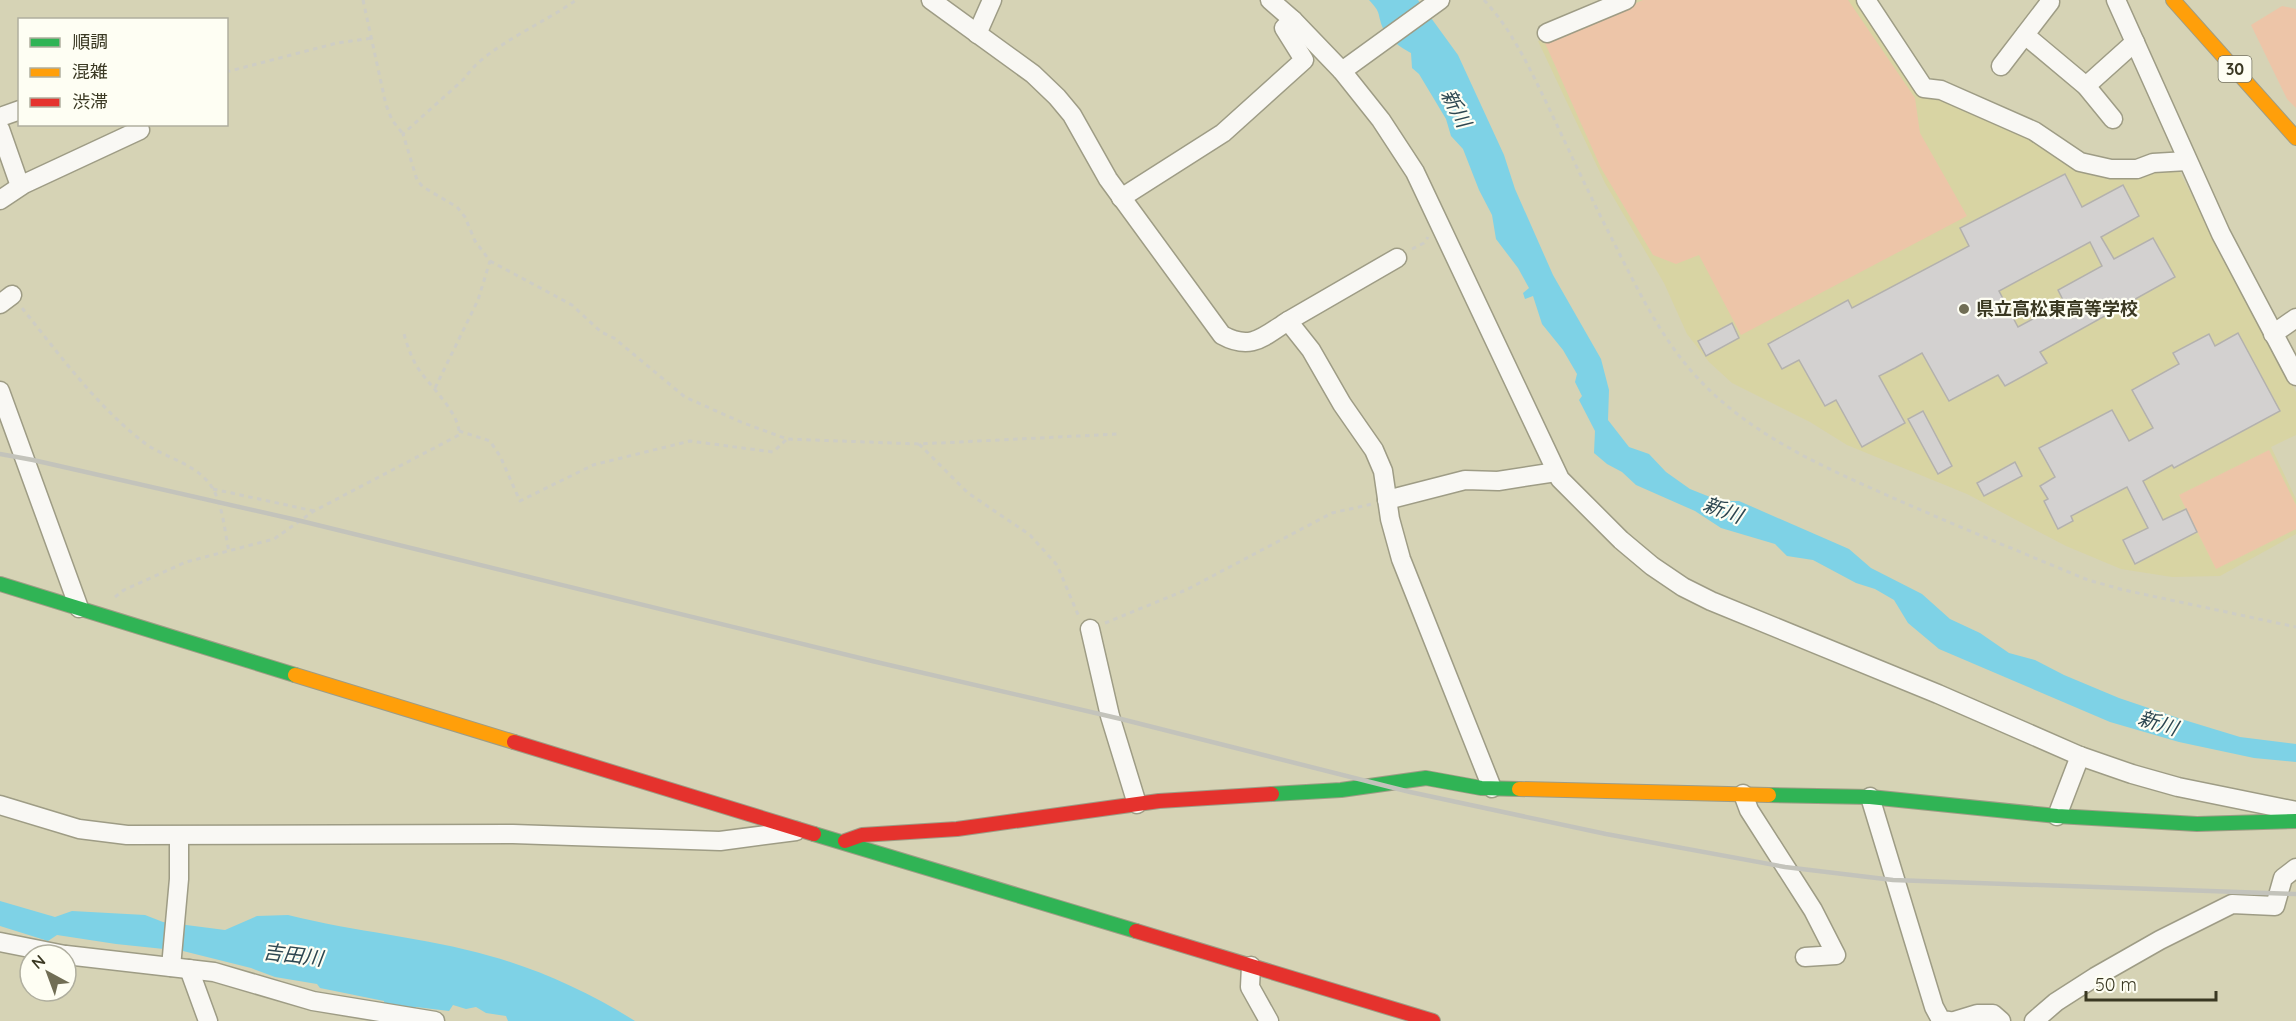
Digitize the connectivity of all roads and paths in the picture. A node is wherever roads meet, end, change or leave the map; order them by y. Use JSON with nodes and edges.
{"nodes":[{"id":1,"x":363,"y":0,"type":"edge"},
{"id":2,"x":576,"y":0,"type":"edge"},
{"id":3,"x":931,"y":0,"type":"edge"},
{"id":4,"x":992,"y":0,"type":"edge"},
{"id":5,"x":1270,"y":0,"type":"edge"},
{"id":6,"x":1440,"y":0,"type":"edge"},
{"id":7,"x":1484,"y":0,"type":"edge"},
{"id":8,"x":1626,"y":0,"type":"edge"},
{"id":9,"x":1866,"y":0,"type":"edge"},
{"id":10,"x":2173,"y":0,"type":"edge"},
{"id":11,"x":2119,"y":1,"type":"edge"},
{"id":12,"x":2050,"y":2,"type":"dead end"},
{"id":13,"x":1293,"y":20,"type":"junction"},
{"id":14,"x":1547,"y":33,"type":"dead end"},
{"id":15,"x":977,"y":34,"type":"junction"},
{"id":16,"x":2025,"y":35,"type":"junction"},
{"id":17,"x":373,"y":38,"type":"junction"},
{"id":18,"x":2135,"y":42,"type":"junction"},
{"id":19,"x":2001,"y":66,"type":"dead end"},
{"id":20,"x":228,"y":71,"type":"edge"},
{"id":21,"x":1342,"y":71,"type":"junction"},
{"id":22,"x":2086,"y":87,"type":"junction"},
{"id":23,"x":18,"y":111,"type":"edge"},
{"id":24,"x":0,"y":117,"type":"edge"},
{"id":25,"x":2113,"y":119,"type":"dead end"},
{"id":26,"x":0,"y":129,"type":"edge"},
{"id":27,"x":140,"y":130,"type":"dead end"},
{"id":28,"x":403,"y":134,"type":"junction"},
{"id":29,"x":2296,"y":138,"type":"edge"},
{"id":30,"x":2187,"y":161,"type":"junction"},
{"id":31,"x":20,"y":186,"type":"junction"},
{"id":32,"x":1121,"y":198,"type":"junction"},
{"id":33,"x":0,"y":200,"type":"edge"},
{"id":34,"x":1428,"y":233,"type":"dead end"},
{"id":35,"x":1397,"y":258,"type":"joint"},
{"id":36,"x":490,"y":261,"type":"junction"},
{"id":37,"x":6,"y":300,"type":"edge"},
{"id":38,"x":2296,"y":318,"type":"edge"},
{"id":39,"x":1288,"y":321,"type":"junction"},
{"id":40,"x":403,"y":330,"type":"dead end"},
{"id":41,"x":2272,"y":334,"type":"junction"},
{"id":42,"x":2296,"y":376,"type":"edge"},
{"id":43,"x":435,"y":388,"type":"junction"},
{"id":44,"x":0,"y":391,"type":"edge"},
{"id":45,"x":459,"y":431,"type":"junction"},
{"id":46,"x":1118,"y":434,"type":"dead end"},
{"id":47,"x":787,"y":439,"type":"junction"},
{"id":48,"x":919,"y":444,"type":"junction"},
{"id":49,"x":1556,"y":472,"type":"junction"},
{"id":50,"x":213,"y":489,"type":"junction"},
{"id":51,"x":1387,"y":500,"type":"junction"},
{"id":52,"x":314,"y":511,"type":"junction"},
{"id":53,"x":229,"y":552,"type":"junction"},
{"id":54,"x":0,"y":584,"type":"edge"},
{"id":55,"x":87,"y":611,"type":"junction"},
{"id":56,"x":2296,"y":627,"type":"edge"},
{"id":57,"x":1090,"y":630,"type":"junction"},
{"id":58,"x":2080,"y":756,"type":"junction"},
{"id":59,"x":1492,"y":788,"type":"junction"},
{"id":60,"x":1743,"y":794,"type":"junction"},
{"id":61,"x":1870,"y":797,"type":"junction"},
{"id":62,"x":1137,"y":804,"type":"junction"},
{"id":63,"x":0,"y":805,"type":"edge"},
{"id":64,"x":2296,"y":811,"type":"edge"},
{"id":65,"x":2057,"y":816,"type":"junction"},
{"id":66,"x":2296,"y":821,"type":"edge"},
{"id":67,"x":801,"y":830,"type":"junction"},
{"id":68,"x":179,"y":836,"type":"junction"},
{"id":69,"x":841,"y":842,"type":"junction"},
{"id":70,"x":2296,"y":868,"type":"edge"},
{"id":71,"x":0,"y":942,"type":"edge"},
{"id":72,"x":18,"y":946,"type":"edge"},
{"id":73,"x":78,"y":956,"type":"edge"},
{"id":74,"x":1805,"y":957,"type":"dead end"},
{"id":75,"x":1251,"y":966,"type":"junction"},
{"id":76,"x":180,"y":968,"type":"junction"},
{"id":77,"x":346,"y":1011,"type":"edge"},
{"id":78,"x":430,"y":1020,"type":"edge"},
{"id":79,"x":208,"y":1021,"type":"edge"},
{"id":80,"x":1269,"y":1021,"type":"edge"},
{"id":81,"x":1433,"y":1021,"type":"edge"},
{"id":82,"x":1949,"y":1021,"type":"edge"},
{"id":83,"x":1954,"y":1021,"type":"edge"},
{"id":84,"x":2001,"y":1021,"type":"edge"},
{"id":85,"x":2034,"y":1021,"type":"edge"}],
"edges":[{"from":1,"to":17,"type":"path"},
{"from":2,"to":28,"type":"path"},
{"from":3,"to":15,"type":"street"},
{"from":4,"to":15,"type":"street"},
{"from":5,"to":13,"type":"street"},
{"from":6,"to":21,"type":"street"},
{"from":7,"to":56,"type":"path"},
{"from":8,"to":14,"type":"street"},
{"from":9,"to":30,"type":"street"},
{"from":10,"to":29,"type":"street","number":"30"},
{"from":11,"to":18,"type":"street"},
{"from":12,"to":16,"type":"street"},
{"from":13,"to":21,"type":"street"},
{"from":13,"to":32,"type":"street"},
{"from":15,"to":32,"type":"street"},
{"from":16,"to":19,"type":"street"},
{"from":16,"to":22,"type":"street"},
{"from":17,"to":20,"type":"path"},
{"from":17,"to":28,"type":"path"},
{"from":18,"to":22,"type":"street"},
{"from":18,"to":30,"type":"street"},
{"from":21,"to":49,"type":"street"},
{"from":22,"to":25,"type":"street"},
{"from":23,"to":24,"type":"street"},
{"from":26,"to":31,"type":"street"},
{"from":27,"to":31,"type":"street"},
{"from":28,"to":36,"type":"path"},
{"from":30,"to":41,"type":"street"},
{"from":31,"to":33,"type":"street"},
{"from":32,"to":39,"type":"street"},
{"from":34,"to":35,"type":"path"},
{"from":35,"to":39,"type":"street"},
{"from":36,"to":43,"type":"path"},
{"from":36,"to":47,"type":"path"},
{"from":37,"to":50,"type":"path"},
{"from":38,"to":41,"type":"street"},
{"from":39,"to":51,"type":"street"},
{"from":40,"to":43,"type":"path"},
{"from":41,"to":42,"type":"street"},
{"from":43,"to":45,"type":"path"},
{"from":44,"to":55,"type":"street"},
{"from":45,"to":47,"type":"path"},
{"from":45,"to":52,"type":"path"},
{"from":46,"to":48,"type":"path"},
{"from":47,"to":48,"type":"path"},
{"from":48,"to":57,"type":"path"},
{"from":49,"to":51,"type":"street"},
{"from":49,"to":58,"type":"street"},
{"from":50,"to":52,"type":"path"},
{"from":50,"to":53,"type":"path"},
{"from":51,"to":57,"type":"path"},
{"from":51,"to":59,"type":"street"},
{"from":52,"to":53,"type":"path"},
{"from":53,"to":55,"type":"path"},
{"from":54,"to":55,"type":"street"},
{"from":55,"to":67,"type":"street"},
{"from":57,"to":62,"type":"street"},
{"from":58,"to":64,"type":"street"},
{"from":58,"to":65,"type":"street"},
{"from":59,"to":60,"type":"street"},
{"from":59,"to":62,"type":"street"},
{"from":60,"to":61,"type":"street"},
{"from":60,"to":74,"type":"street"},
{"from":61,"to":65,"type":"street"},
{"from":61,"to":82,"type":"street"},
{"from":62,"to":69,"type":"street"},
{"from":63,"to":68,"type":"street"},
{"from":65,"to":66,"type":"street"},
{"from":67,"to":68,"type":"street"},
{"from":67,"to":69,"type":"street"},
{"from":68,"to":76,"type":"street"},
{"from":69,"to":75,"type":"street"},
{"from":70,"to":85,"type":"street"},
{"from":71,"to":72,"type":"street"},
{"from":73,"to":76,"type":"street"},
{"from":75,"to":80,"type":"street"},
{"from":75,"to":81,"type":"street"},
{"from":76,"to":77,"type":"street"},
{"from":76,"to":79,"type":"street"},
{"from":77,"to":78,"type":"street"},
{"from":83,"to":84,"type":"street"}]}
